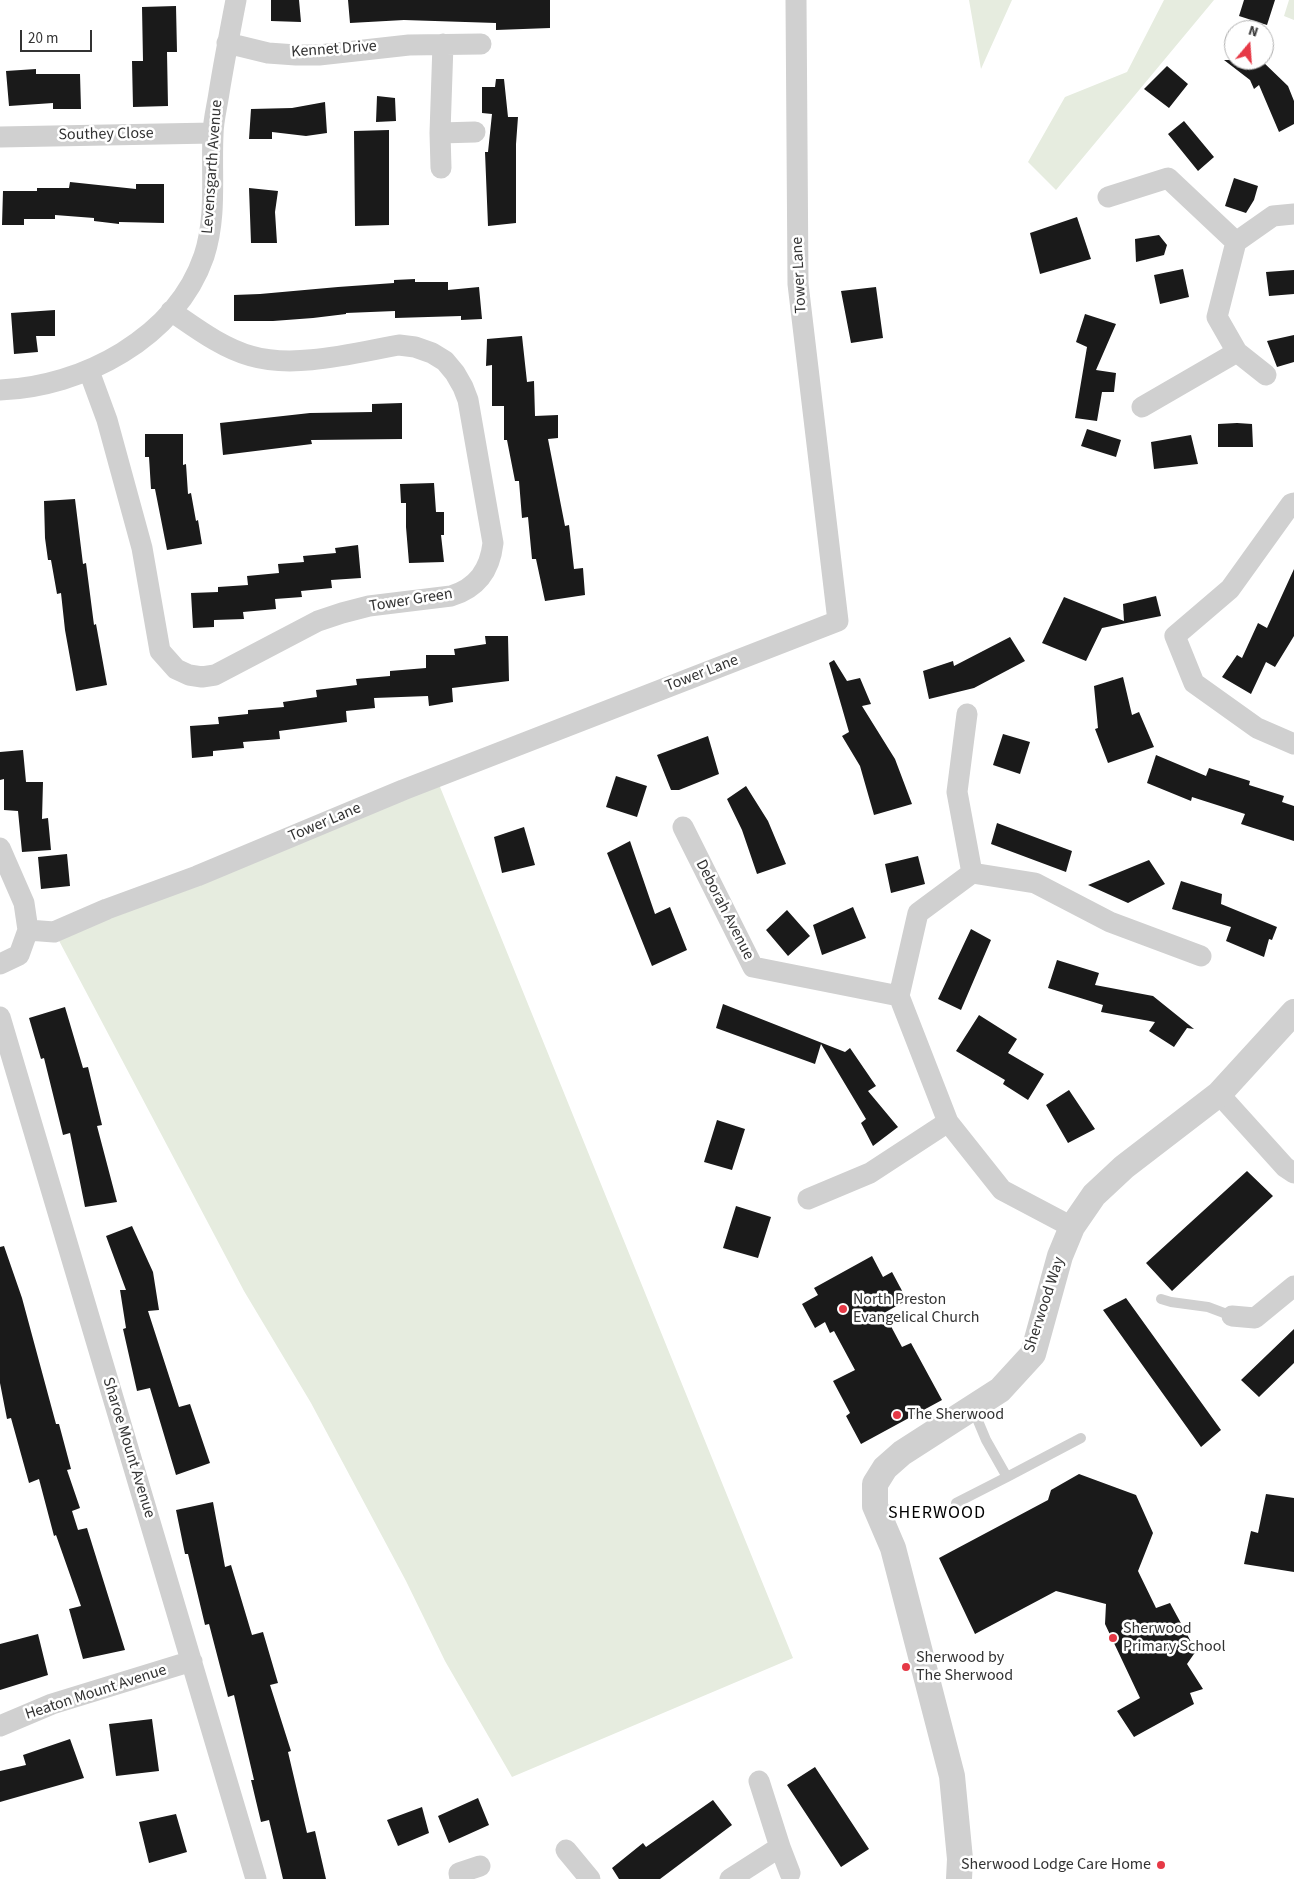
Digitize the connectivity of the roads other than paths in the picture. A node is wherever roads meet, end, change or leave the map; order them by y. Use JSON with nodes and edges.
{"nodes":[{"id":1,"x":236,"y":0,"type":"edge"},
{"id":2,"x":796,"y":0,"type":"edge"},
{"id":3,"x":227,"y":43,"type":"junction"},
{"id":4,"x":443,"y":44,"type":"junction"},
{"id":5,"x":481,"y":44,"type":"dead end"},
{"id":6,"x":475,"y":132,"type":"dead end"},
{"id":7,"x":212,"y":133,"type":"junction"},
{"id":8,"x":440,"y":133,"type":"junction"},
{"id":9,"x":0,"y":137,"type":"edge"},
{"id":10,"x":441,"y":168,"type":"dead end"},
{"id":11,"x":1108,"y":197,"type":"dead end"},
{"id":12,"x":1294,"y":214,"type":"edge"},
{"id":13,"x":1236,"y":242,"type":"junction"},
{"id":14,"x":171,"y":312,"type":"junction"},
{"id":15,"x":1237,"y":352,"type":"junction"},
{"id":16,"x":89,"y":371,"type":"junction"},
{"id":17,"x":1266,"y":375,"type":"dead end"},
{"id":18,"x":0,"y":390,"type":"edge"},
{"id":19,"x":1142,"y":407,"type":"dead end"},
{"id":20,"x":1294,"y":503,"type":"edge"},
{"id":21,"x":967,"y":714,"type":"dead end"},
{"id":22,"x":1294,"y":744,"type":"edge"},
{"id":23,"x":683,"y":827,"type":"dead end"},
{"id":24,"x":1,"y":855,"type":"edge"},
{"id":25,"x":972,"y":873,"type":"junction"},
{"id":26,"x":28,"y":930,"type":"junction"},
{"id":27,"x":1201,"y":956,"type":"dead end"},
{"id":28,"x":0,"y":964,"type":"edge"},
{"id":29,"x":899,"y":996,"type":"junction"},
{"id":30,"x":1294,"y":1012,"type":"edge"},
{"id":31,"x":0,"y":1017,"type":"edge"},
{"id":32,"x":1219,"y":1094,"type":"junction"},
{"id":33,"x":948,"y":1122,"type":"junction"},
{"id":34,"x":1294,"y":1173,"type":"edge"},
{"id":35,"x":808,"y":1199,"type":"dead end"},
{"id":36,"x":1072,"y":1227,"type":"junction"},
{"id":37,"x":1294,"y":1286,"type":"edge"},
{"id":38,"x":1161,"y":1299,"type":"dead end"},
{"id":39,"x":1232,"y":1316,"type":"joint"},
{"id":40,"x":973,"y":1409,"type":"junction"},
{"id":41,"x":1081,"y":1438,"type":"dead end"},
{"id":42,"x":1007,"y":1477,"type":"junction"},
{"id":43,"x":956,"y":1503,"type":"dead end"},
{"id":44,"x":192,"y":1661,"type":"junction"},
{"id":45,"x":0,"y":1726,"type":"edge"},
{"id":46,"x":759,"y":1781,"type":"dead end"},
{"id":47,"x":780,"y":1847,"type":"junction"},
{"id":48,"x":566,"y":1850,"type":"dead end"},
{"id":49,"x":480,"y":1866,"type":"dead end"},
{"id":50,"x":790,"y":1873,"type":"dead end"},
{"id":51,"x":256,"y":1879,"type":"edge"},
{"id":52,"x":460,"y":1879,"type":"edge"},
{"id":53,"x":590,"y":1879,"type":"edge"},
{"id":54,"x":730,"y":1879,"type":"edge"},
{"id":55,"x":959,"y":1879,"type":"edge"}],
"edges":[{"from":1,"to":3,"type":"street","name":"Levensgarth Avenue"},
{"from":2,"to":26,"type":"street","name":"Tower Lane"},
{"from":3,"to":4,"type":"street","name":"Kennet Drive"},
{"from":3,"to":7,"type":"street","name":"Levensgarth Avenue"},
{"from":4,"to":5,"type":"street","name":"Kennet Drive"},
{"from":4,"to":8,"type":"street"},
{"from":6,"to":8,"type":"street"},
{"from":7,"to":9,"type":"street","name":"Southey Close"},
{"from":7,"to":14,"type":"street","name":"Levensgarth Avenue"},
{"from":8,"to":10,"type":"street"},
{"from":11,"to":13,"type":"street"},
{"from":12,"to":13,"type":"street"},
{"from":13,"to":15,"type":"street"},
{"from":14,"to":16,"type":"street","name":"Levensgarth Avenue"},
{"from":14,"to":16,"type":"street","name":"Tower Green"},
{"from":15,"to":17,"type":"street"},
{"from":15,"to":19,"type":"street"},
{"from":16,"to":18,"type":"street","name":"Levensgarth Avenue"},
{"from":20,"to":22,"type":"street"},
{"from":21,"to":25,"type":"street"},
{"from":23,"to":29,"type":"street","name":"Deborah Avenue"},
{"from":24,"to":26,"type":"street"},
{"from":25,"to":27,"type":"street"},
{"from":25,"to":29,"type":"street"},
{"from":26,"to":28,"type":"street"},
{"from":29,"to":33,"type":"street"},
{"from":30,"to":32,"type":"street","name":"Sherwood Way"},
{"from":31,"to":44,"type":"street","name":"Sharoe Mount Avenue"},
{"from":32,"to":34,"type":"street"},
{"from":32,"to":36,"type":"street","name":"Sherwood Way"},
{"from":33,"to":35,"type":"street"},
{"from":33,"to":36,"type":"street"},
{"from":36,"to":40,"type":"street","name":"Sherwood Way"},
{"from":37,"to":39,"type":"street"},
{"from":38,"to":39,"type":"lane"},
{"from":40,"to":42,"type":"lane"},
{"from":40,"to":55,"type":"street","name":"Sherwood Way"},
{"from":41,"to":42,"type":"lane"},
{"from":42,"to":43,"type":"lane"},
{"from":44,"to":45,"type":"street","name":"Heaton Mount Avenue"},
{"from":44,"to":51,"type":"street","name":"Sharoe Mount Avenue"},
{"from":46,"to":47,"type":"street"},
{"from":47,"to":50,"type":"street"},
{"from":47,"to":54,"type":"street"},
{"from":48,"to":53,"type":"street"},
{"from":49,"to":52,"type":"street"}]}
